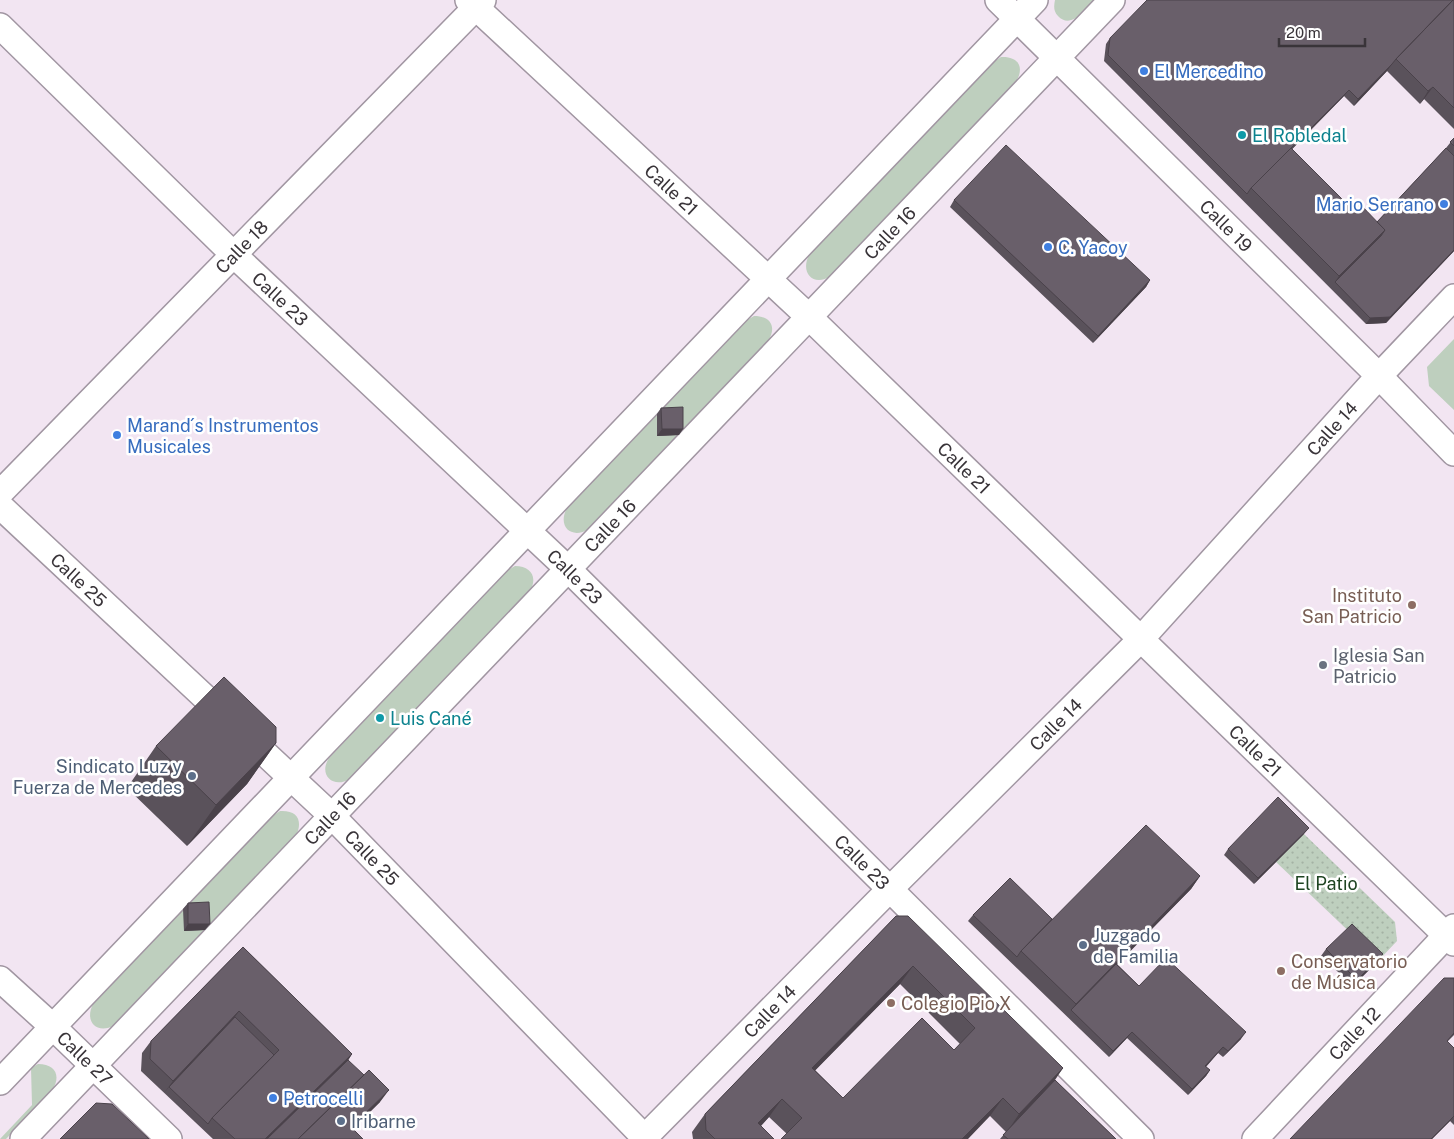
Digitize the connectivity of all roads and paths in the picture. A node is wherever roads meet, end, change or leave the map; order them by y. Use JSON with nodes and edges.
{"nodes":[{"id":1,"x":998,"y":0,"type":"edge"},
{"id":2,"x":1035,"y":0,"type":"edge"},
{"id":3,"x":1112,"y":0,"type":"edge"},
{"id":4,"x":476,"y":2,"type":"edge"},
{"id":5,"x":1017,"y":19,"type":"junction"},
{"id":6,"x":0,"y":26,"type":"edge"},
{"id":7,"x":1057,"y":58,"type":"junction"},
{"id":8,"x":234,"y":256,"type":"junction"},
{"id":9,"x":768,"y":279,"type":"junction"},
{"id":10,"x":1454,"y":297,"type":"edge"},
{"id":11,"x":809,"y":317,"type":"junction"},
{"id":12,"x":1380,"y":376,"type":"junction"},
{"id":13,"x":1454,"y":453,"type":"edge"},
{"id":14,"x":0,"y":493,"type":"edge"},
{"id":15,"x":0,"y":506,"type":"edge"},
{"id":16,"x":528,"y":530,"type":"junction"},
{"id":17,"x":568,"y":569,"type":"junction"},
{"id":18,"x":1140,"y":640,"type":"junction"},
{"id":19,"x":292,"y":777,"type":"junction"},
{"id":20,"x":332,"y":816,"type":"junction"},
{"id":21,"x":891,"y":888,"type":"junction"},
{"id":22,"x":1451,"y":935,"type":"edge"},
{"id":23,"x":0,"y":979,"type":"edge"},
{"id":24,"x":53,"y":1027,"type":"junction"},
{"id":25,"x":93,"y":1066,"type":"junction"},
{"id":26,"x":0,"y":1082,"type":"edge"},
{"id":27,"x":23,"y":1139,"type":"edge"},
{"id":28,"x":170,"y":1139,"type":"edge"},
{"id":29,"x":644,"y":1139,"type":"edge"},
{"id":30,"x":1141,"y":1139,"type":"edge"},
{"id":31,"x":1255,"y":1139,"type":"edge"}],
"edges":[{"from":1,"to":5,"type":"street","name":"Calle 19"},
{"from":2,"to":5,"type":"street"},
{"from":3,"to":7,"type":"street","name":"Calle 16"},
{"from":4,"to":8,"type":"street","name":"Calle 18"},
{"from":4,"to":9,"type":"street","name":"Calle 21"},
{"from":5,"to":7,"type":"street","name":"Calle 19"},
{"from":5,"to":9,"type":"street"},
{"from":6,"to":8,"type":"street","name":"Calle 23"},
{"from":7,"to":11,"type":"street","name":"Calle 16"},
{"from":7,"to":12,"type":"street","name":"Calle 19"},
{"from":8,"to":14,"type":"street","name":"Calle 18"},
{"from":8,"to":16,"type":"street","name":"Calle 23"},
{"from":9,"to":11,"type":"street","name":"Calle 21"},
{"from":9,"to":16,"type":"street"},
{"from":10,"to":12,"type":"street","name":"Calle 14"},
{"from":11,"to":17,"type":"street","name":"Calle 16"},
{"from":11,"to":18,"type":"street","name":"Calle 21"},
{"from":12,"to":13,"type":"street","name":"Calle 19"},
{"from":12,"to":18,"type":"street","name":"Calle 14"},
{"from":15,"to":19,"type":"street","name":"Calle 25"},
{"from":16,"to":17,"type":"street","name":"Calle 23"},
{"from":16,"to":19,"type":"street"},
{"from":17,"to":20,"type":"street","name":"Calle 16"},
{"from":17,"to":21,"type":"street","name":"Calle 23"},
{"from":18,"to":21,"type":"street","name":"Calle 14"},
{"from":18,"to":22,"type":"street","name":"Calle 21"},
{"from":19,"to":20,"type":"street","name":"Calle 25"},
{"from":19,"to":24,"type":"street"},
{"from":20,"to":25,"type":"street","name":"Calle 16"},
{"from":20,"to":29,"type":"street","name":"Calle 25"},
{"from":21,"to":29,"type":"street","name":"Calle 14"},
{"from":21,"to":30,"type":"street","name":"Calle 23"},
{"from":22,"to":31,"type":"street","name":"Calle 12"},
{"from":23,"to":24,"type":"street","name":"Calle 27"},
{"from":24,"to":25,"type":"street","name":"Calle 27"},
{"from":24,"to":26,"type":"street"},
{"from":25,"to":27,"type":"street","name":"Calle 16"},
{"from":25,"to":28,"type":"street","name":"Calle 27"}]}
